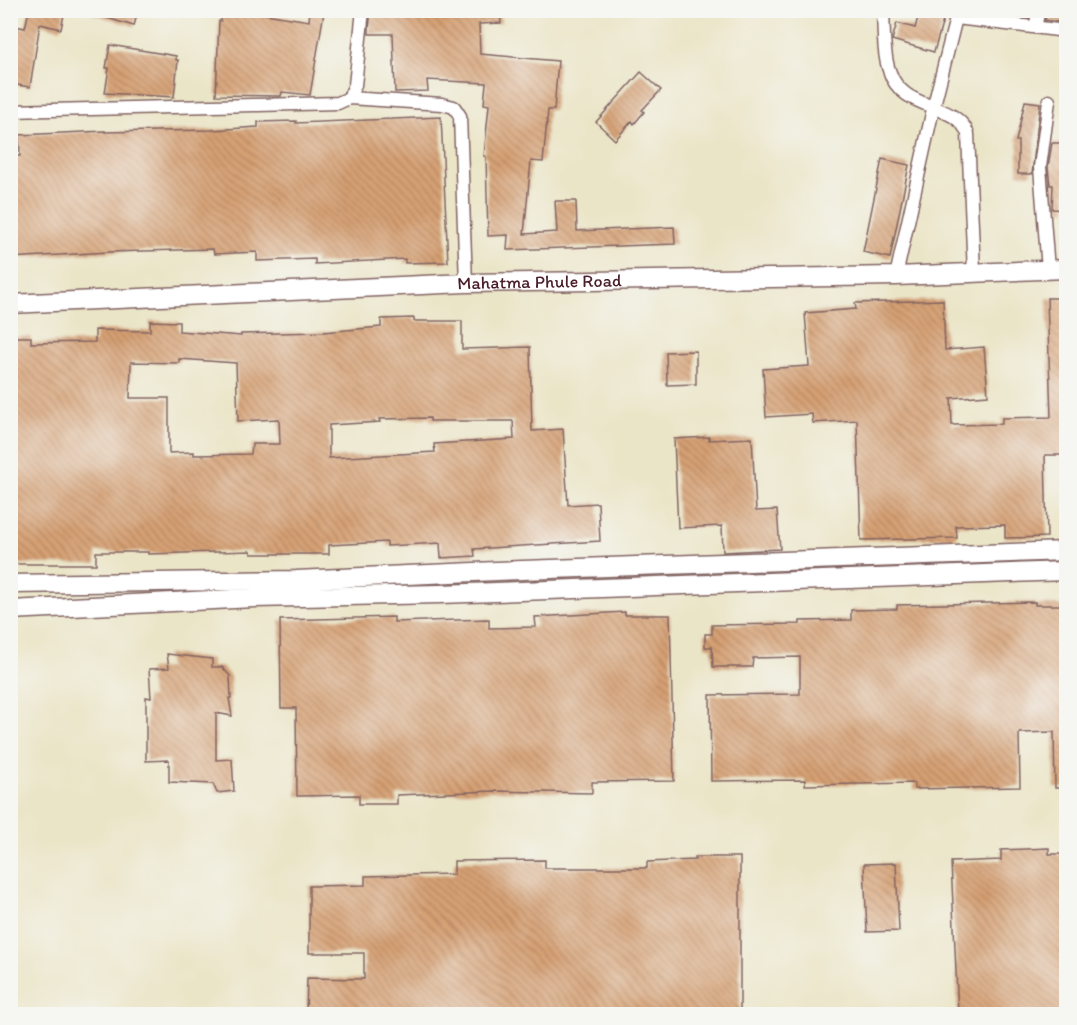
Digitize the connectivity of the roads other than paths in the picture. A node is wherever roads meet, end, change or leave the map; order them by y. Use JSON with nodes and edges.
{"nodes":[{"id":1,"x":363,"y":10,"type":"edge"},
{"id":2,"x":883,"y":10,"type":"edge"},
{"id":3,"x":1039,"y":10,"type":"edge"},
{"id":4,"x":957,"y":14,"type":"edge"},
{"id":5,"x":1035,"y":27,"type":"junction"},
{"id":6,"x":1066,"y":31,"type":"edge"},
{"id":7,"x":349,"y":98,"type":"junction"},
{"id":8,"x":1049,"y":101,"type":"dead end"},
{"id":9,"x":933,"y":109,"type":"junction"},
{"id":10,"x":10,"y":111,"type":"edge"},
{"id":11,"x":1066,"y":269,"type":"edge"},
{"id":12,"x":1048,"y":270,"type":"junction"},
{"id":13,"x":974,"y":273,"type":"junction"},
{"id":14,"x":896,"y":276,"type":"junction"},
{"id":15,"x":466,"y":283,"type":"junction"},
{"id":16,"x":10,"y":304,"type":"edge"},
{"id":17,"x":1066,"y":551,"type":"edge"},
{"id":18,"x":847,"y":559,"type":"junction"},
{"id":19,"x":1066,"y":571,"type":"edge"},
{"id":20,"x":848,"y":579,"type":"junction"},
{"id":21,"x":10,"y":584,"type":"edge"},
{"id":22,"x":10,"y":610,"type":"edge"}],
"edges":[{"from":1,"to":7,"type":"street"},
{"from":2,"to":9,"type":"street"},
{"from":3,"to":5,"type":"street"},
{"from":4,"to":5,"type":"street"},
{"from":4,"to":9,"type":"street"},
{"from":5,"to":6,"type":"street"},
{"from":7,"to":10,"type":"street"},
{"from":7,"to":15,"type":"street"},
{"from":8,"to":12,"type":"street"},
{"from":9,"to":13,"type":"street"},
{"from":9,"to":14,"type":"street"},
{"from":11,"to":12,"type":"street","name":"Mahatma Phule Road"},
{"from":12,"to":13,"type":"street","name":"Mahatma Phule Road"},
{"from":13,"to":14,"type":"street","name":"Mahatma Phule Road"},
{"from":14,"to":15,"type":"street","name":"Mahatma Phule Road"},
{"from":15,"to":16,"type":"street","name":"Mahatma Phule Road"},
{"from":17,"to":18,"type":"street"},
{"from":18,"to":20,"type":"street"},
{"from":18,"to":21,"type":"street"},
{"from":19,"to":20,"type":"street"},
{"from":20,"to":22,"type":"street"}]}
